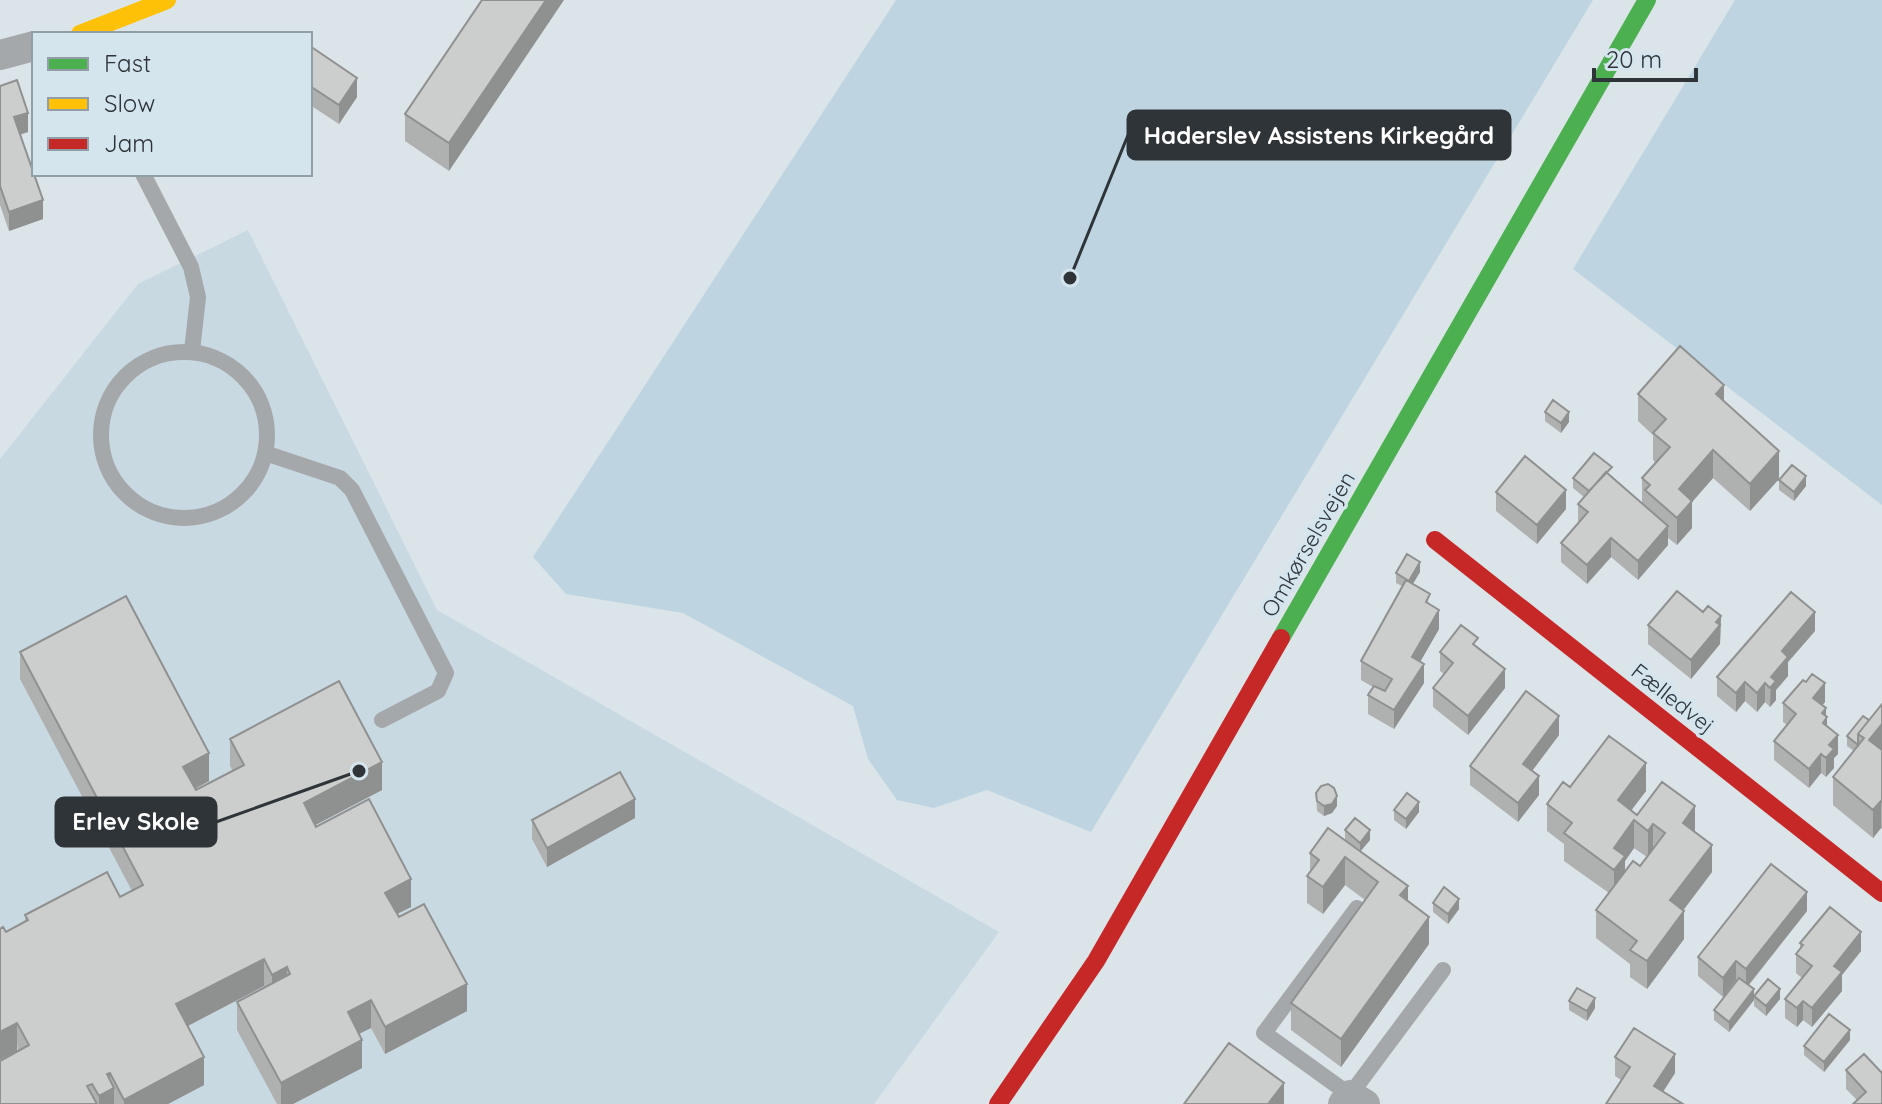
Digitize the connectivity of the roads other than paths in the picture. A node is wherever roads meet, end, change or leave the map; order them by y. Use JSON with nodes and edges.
{"nodes":[{"id":1,"x":167,"y":0,"type":"edge"},
{"id":2,"x":1647,"y":0,"type":"edge"},
{"id":3,"x":85,"y":32,"type":"edge"},
{"id":4,"x":32,"y":47,"type":"edge"},
{"id":5,"x":0,"y":55,"type":"edge"},
{"id":6,"x":144,"y":176,"type":"edge"},
{"id":7,"x":192,"y":351,"type":"junction"},
{"id":8,"x":265,"y":453,"type":"junction"},
{"id":9,"x":1435,"y":540,"type":"dead end"},
{"id":10,"x":382,"y":720,"type":"dead end"},
{"id":11,"x":1882,"y":893,"type":"edge"},
{"id":12,"x":1357,"y":908,"type":"edge"},
{"id":13,"x":1443,"y":970,"type":"dead end"},
{"id":14,"x":1353,"y":1101,"type":"edge"},
{"id":15,"x":998,"y":1104,"type":"edge"}],
"edges":[{"from":1,"to":3,"type":"main road"},
{"from":2,"to":15,"type":"main road","name":"Omkørselsvejen"},
{"from":4,"to":5,"type":"street"},
{"from":6,"to":7,"type":"lane"},
{"from":7,"to":8,"type":"lane"},
{"from":7,"to":8,"type":"lane"},
{"from":8,"to":10,"type":"lane"},
{"from":9,"to":11,"type":"main road","name":"Fælledvej"},
{"from":12,"to":14,"type":"lane"},
{"from":13,"to":14,"type":"lane"}]}
